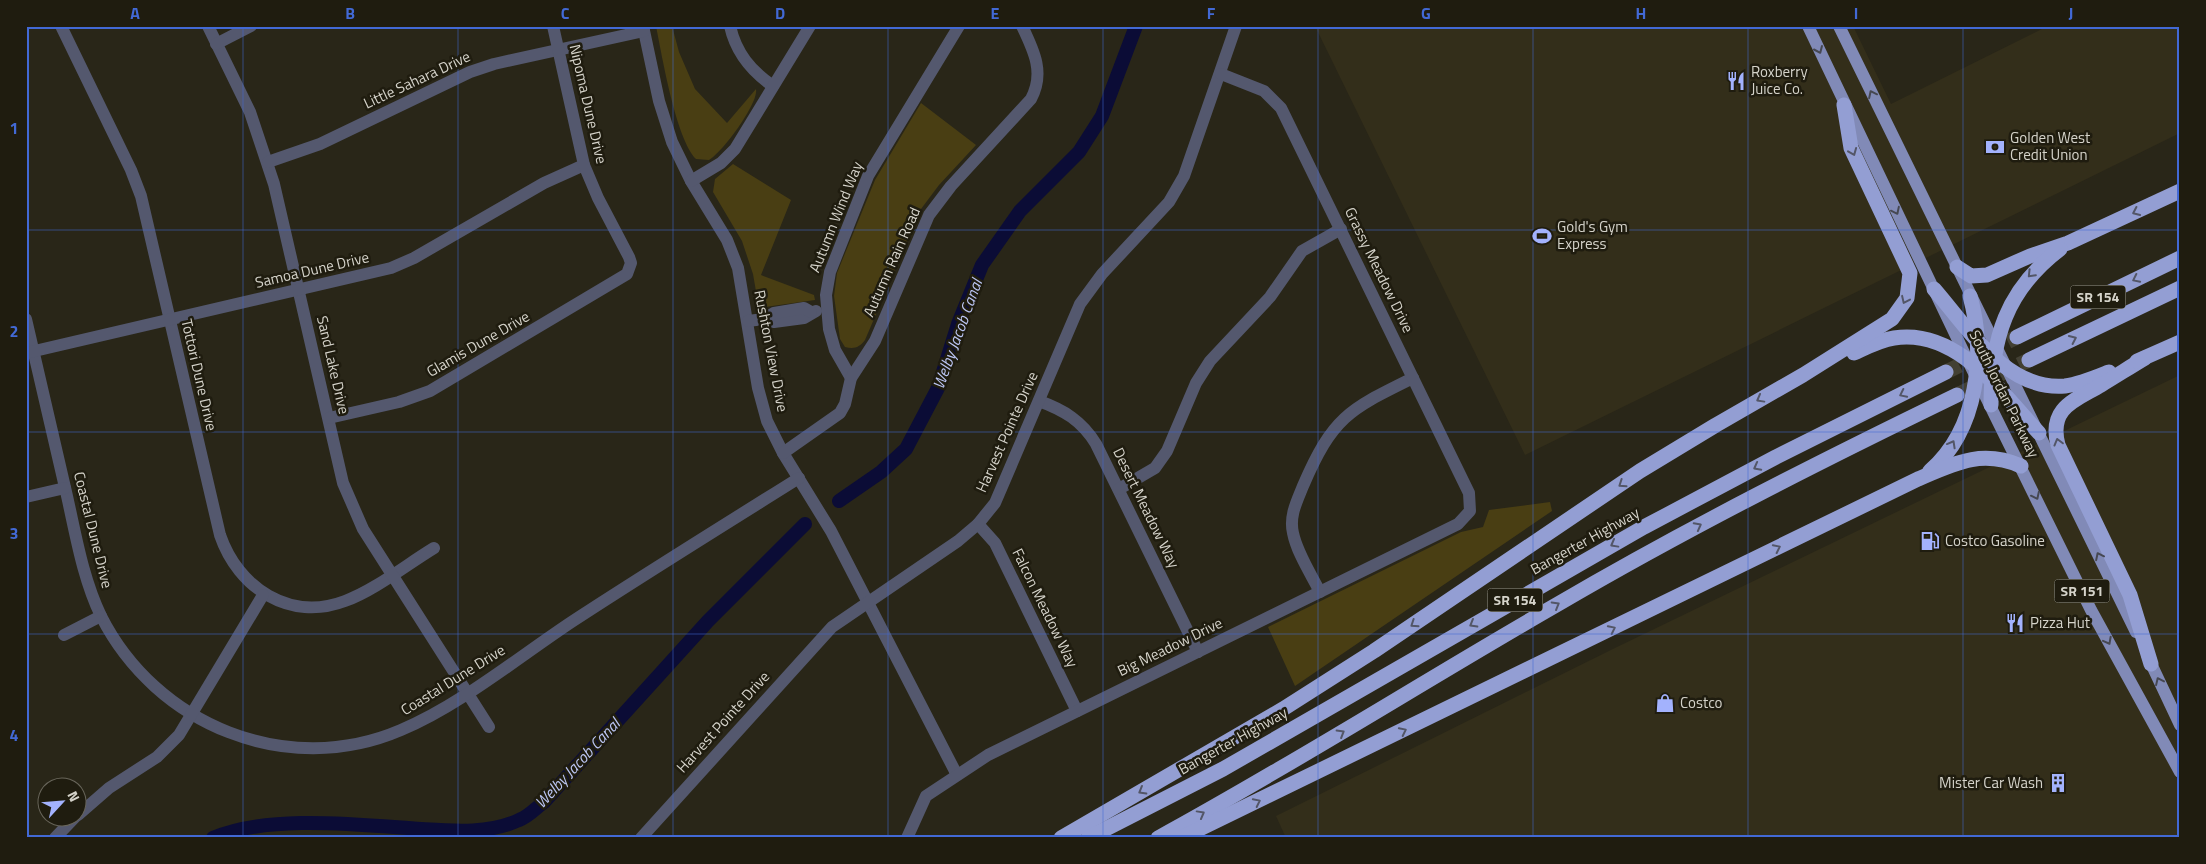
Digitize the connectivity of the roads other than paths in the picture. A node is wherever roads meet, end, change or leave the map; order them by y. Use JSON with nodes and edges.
{"nodes":[{"id":1,"x":61,"y":26,"type":"edge"},
{"id":2,"x":208,"y":26,"type":"edge"},
{"id":3,"x":252,"y":26,"type":"edge"},
{"id":4,"x":553,"y":26,"type":"edge"},
{"id":5,"x":730,"y":26,"type":"edge"},
{"id":6,"x":810,"y":26,"type":"edge"},
{"id":7,"x":959,"y":26,"type":"edge"},
{"id":8,"x":1022,"y":26,"type":"edge"},
{"id":9,"x":1236,"y":26,"type":"edge"},
{"id":10,"x":1808,"y":26,"type":"edge"},
{"id":11,"x":1839,"y":26,"type":"edge"},
{"id":12,"x":644,"y":28,"type":"edge"},
{"id":13,"x":216,"y":44,"type":"junction"},
{"id":14,"x":558,"y":50,"type":"junction"},
{"id":15,"x":1221,"y":74,"type":"junction"},
{"id":16,"x":773,"y":86,"type":"junction"},
{"id":17,"x":1844,"y":104,"type":"junction"},
{"id":18,"x":268,"y":162,"type":"junction"},
{"id":19,"x":584,"y":165,"type":"junction"},
{"id":20,"x":691,"y":181,"type":"junction"},
{"id":21,"x":2180,"y":191,"type":"edge"},
{"id":22,"x":1341,"y":229,"type":"junction"},
{"id":23,"x":2068,"y":243,"type":"junction"},
{"id":24,"x":2180,"y":258,"type":"edge"},
{"id":25,"x":1957,"y":267,"type":"junction"},
{"id":26,"x":630,"y":269,"type":"joint"},
{"id":27,"x":2180,"y":288,"type":"edge"},
{"id":28,"x":1934,"y":289,"type":"junction"},
{"id":29,"x":300,"y":290,"type":"junction"},
{"id":30,"x":1970,"y":296,"type":"junction"},
{"id":31,"x":826,"y":310,"type":"junction"},
{"id":32,"x":26,"y":319,"type":"edge"},
{"id":33,"x":170,"y":320,"type":"junction"},
{"id":34,"x":748,"y":321,"type":"junction"},
{"id":35,"x":2017,"y":337,"type":"tunnel mouth"},
{"id":36,"x":1978,"y":339,"type":"junction"},
{"id":37,"x":2180,"y":342,"type":"edge"},
{"id":38,"x":30,"y":352,"type":"edge"},
{"id":39,"x":2145,"y":358,"type":"junction"},
{"id":40,"x":1999,"y":359,"type":"junction"},
{"id":41,"x":2029,"y":360,"type":"tunnel mouth"},
{"id":42,"x":1974,"y":368,"type":"junction"},
{"id":43,"x":1946,"y":372,"type":"tunnel mouth"},
{"id":44,"x":1803,"y":376,"type":"junction"},
{"id":45,"x":851,"y":378,"type":"junction"},
{"id":46,"x":1413,"y":378,"type":"junction"},
{"id":47,"x":1992,"y":381,"type":"junction"},
{"id":48,"x":1957,"y":395,"type":"tunnel mouth"},
{"id":49,"x":1039,"y":401,"type":"junction"},
{"id":50,"x":1991,"y":405,"type":"junction"},
{"id":51,"x":329,"y":418,"type":"junction"},
{"id":52,"x":2039,"y":433,"type":"junction"},
{"id":53,"x":783,"y":453,"type":"junction"},
{"id":54,"x":2021,"y":466,"type":"junction"},
{"id":55,"x":799,"y":478,"type":"junction"},
{"id":56,"x":1918,"y":479,"type":"junction"},
{"id":57,"x":65,"y":488,"type":"junction"},
{"id":58,"x":1118,"y":489,"type":"junction"},
{"id":59,"x":26,"y":497,"type":"edge"},
{"id":60,"x":1470,"y":511,"type":"joint"},
{"id":61,"x":978,"y":524,"type":"junction"},
{"id":62,"x":434,"y":548,"type":"dead end"},
{"id":63,"x":392,"y":574,"type":"junction"},
{"id":64,"x":1320,"y":592,"type":"junction"},
{"id":65,"x":263,"y":594,"type":"junction"},
{"id":66,"x":868,"y":601,"type":"junction"},
{"id":67,"x":101,"y":616,"type":"junction"},
{"id":68,"x":64,"y":635,"type":"dead end"},
{"id":69,"x":1198,"y":652,"type":"junction"},
{"id":70,"x":2151,"y":664,"type":"junction"},
{"id":71,"x":467,"y":692,"type":"junction"},
{"id":72,"x":1077,"y":711,"type":"junction"},
{"id":73,"x":192,"y":715,"type":"junction"},
{"id":74,"x":2180,"y":725,"type":"edge"},
{"id":75,"x":489,"y":727,"type":"dead end"},
{"id":76,"x":2180,"y":772,"type":"edge"},
{"id":77,"x":957,"y":775,"type":"junction"},
{"id":78,"x":88,"y":806,"type":"edge"},
{"id":79,"x":67,"y":826,"type":"edge"},
{"id":80,"x":55,"y":838,"type":"edge"},
{"id":81,"x":641,"y":838,"type":"edge"},
{"id":82,"x":907,"y":838,"type":"edge"},
{"id":83,"x":1061,"y":838,"type":"edge"},
{"id":84,"x":1088,"y":838,"type":"edge"},
{"id":85,"x":1158,"y":838,"type":"edge"},
{"id":86,"x":1181,"y":838,"type":"edge"}],
"edges":[{"from":1,"to":33,"type":"street","name":"Tottori Dune Drive"},
{"from":2,"to":13,"type":"street","name":"Sand Lake Drive"},
{"from":3,"to":13,"type":"street"},
{"from":4,"to":14,"type":"street","name":"Nipoma Dune Drive"},
{"from":5,"to":16,"type":"street"},
{"from":6,"to":16,"type":"street"},
{"from":7,"to":31,"type":"street","name":"Autumn Wind Way"},
{"from":8,"to":45,"type":"street","name":"Autumn Rain Road"},
{"from":9,"to":15,"type":"street","name":"Harvest Pointe Drive"},
{"from":10,"to":17,"type":"main road","name":"South Jordan Parkway","one_way":true},
{"from":25,"to":11,"type":"main road","name":"South Jordan Parkway","one_way":true},
{"from":12,"to":14,"type":"street","name":"Little Sahara Drive"},
{"from":12,"to":20,"type":"street","name":"Rushton View Drive"},
{"from":13,"to":18,"type":"street","name":"Sand Lake Drive"},
{"from":14,"to":18,"type":"street","name":"Little Sahara Drive"},
{"from":14,"to":19,"type":"street","name":"Nipoma Dune Drive"},
{"from":15,"to":22,"type":"street","name":"Grassy Meadow Drive"},
{"from":15,"to":49,"type":"street","name":"Harvest Pointe Drive"},
{"from":16,"to":20,"type":"street"},
{"from":17,"to":28,"type":"main road","name":"South Jordan Parkway","one_way":true},
{"from":17,"to":44,"type":"highway","one_way":true},
{"from":18,"to":29,"type":"street","name":"Sand Lake Drive"},
{"from":19,"to":26,"type":"street","name":"Nipoma Dune Drive"},
{"from":19,"to":29,"type":"street","name":"Samoa Dune Drive"},
{"from":20,"to":34,"type":"street","name":"Rushton View Drive"},
{"from":21,"to":23,"type":"highway","one_way":true},
{"from":22,"to":46,"type":"street","name":"Grassy Meadow Drive"},
{"from":22,"to":58,"type":"street"},
{"from":23,"to":25,"type":"highway"},
{"from":23,"to":40,"type":"highway","one_way":true},
{"from":24,"to":35,"type":"highway","number":"SR 154","one_way":true},
{"from":25,"to":30,"type":"main road","name":"South Jordan Parkway"},
{"from":26,"to":51,"type":"street","name":"Glamis Dune Drive"},
{"from":41,"to":27,"type":"highway","number":"SR 154","one_way":true},
{"from":28,"to":36,"type":"highway"},
{"from":28,"to":42,"type":"main road","name":"South Jordan Parkway"},
{"from":29,"to":33,"type":"street","name":"Samoa Dune Drive"},
{"from":29,"to":51,"type":"street","name":"Sand Lake Drive"},
{"from":30,"to":36,"type":"highway"},
{"from":30,"to":40,"type":"main road","name":"South Jordan Parkway"},
{"from":31,"to":34,"type":"street"},
{"from":31,"to":45,"type":"street","name":"Autumn Wind Way"},
{"from":32,"to":38,"type":"street","name":"Coastal Dune Drive"},
{"from":33,"to":38,"type":"street","name":"Samoa Dune Drive"},
{"from":33,"to":65,"type":"street","name":"Tottori Dune Drive"},
{"from":34,"to":53,"type":"street","name":"Rushton View Drive"},
{"from":36,"to":40,"type":"highway"},
{"from":36,"to":42,"type":"highway"},
{"from":37,"to":39,"type":"highway"},
{"from":38,"to":57,"type":"street","name":"Coastal Dune Drive"},
{"from":39,"to":40,"type":"highway"},
{"from":70,"to":39,"type":"highway","one_way":true},
{"from":40,"to":47,"type":"highway"},
{"from":40,"to":52,"type":"main road","name":"South Jordan Parkway","number":"SR 151"},
{"from":42,"to":44,"type":"highway"},
{"from":42,"to":47,"type":"highway"},
{"from":42,"to":50,"type":"main road","name":"South Jordan Parkway","number":"SR 151"},
{"from":56,"to":42,"type":"highway","one_way":true},
{"from":43,"to":84,"type":"highway","name":"Bangerter Highway","number":"SR 154","one_way":true},
{"from":44,"to":83,"type":"highway","one_way":true},
{"from":45,"to":53,"type":"street","name":"Autumn Rain Road"},
{"from":46,"to":60,"type":"street","name":"Grassy Meadow Drive"},
{"from":46,"to":64,"type":"street"},
{"from":47,"to":50,"type":"highway"},
{"from":47,"to":52,"type":"highway"},
{"from":85,"to":48,"type":"highway","number":"SR 154","one_way":true},
{"from":49,"to":58,"type":"street","name":"Desert Meadow Way"},
{"from":49,"to":61,"type":"street","name":"Harvest Pointe Drive"},
{"from":50,"to":54,"type":"main road","name":"South Jordan Parkway","number":"SR 151"},
{"from":51,"to":63,"type":"street","name":"Sand Lake Drive"},
{"from":70,"to":52,"type":"main road","name":"South Jordan Parkway","number":"SR 151","one_way":true},
{"from":53,"to":55,"type":"street","name":"Rushton View Drive"},
{"from":54,"to":56,"type":"highway"},
{"from":54,"to":76,"type":"main road","name":"South Jordan Parkway","number":"SR 151","one_way":true},
{"from":55,"to":66,"type":"street","name":"Rushton View Drive"},
{"from":55,"to":71,"type":"street","name":"Coastal Dune Drive"},
{"from":86,"to":56,"type":"highway","one_way":true},
{"from":57,"to":59,"type":"street"},
{"from":57,"to":67,"type":"street","name":"Coastal Dune Drive"},
{"from":58,"to":69,"type":"street","name":"Desert Meadow Way"},
{"from":60,"to":64,"type":"street","name":"Big Meadow Drive"},
{"from":61,"to":66,"type":"street","name":"Harvest Pointe Drive"},
{"from":61,"to":72,"type":"street","name":"Falcon Meadow Way"},
{"from":62,"to":63,"type":"street","name":"Tottori Dune Drive"},
{"from":63,"to":65,"type":"street","name":"Tottori Dune Drive"},
{"from":63,"to":71,"type":"street","name":"Sand Lake Drive"},
{"from":64,"to":69,"type":"street","name":"Big Meadow Drive"},
{"from":65,"to":73,"type":"street"},
{"from":66,"to":77,"type":"street","name":"Rushton View Drive"},
{"from":66,"to":81,"type":"street","name":"Harvest Pointe Drive"},
{"from":67,"to":68,"type":"street"},
{"from":67,"to":73,"type":"street","name":"Coastal Dune Drive"},
{"from":69,"to":72,"type":"street","name":"Big Meadow Drive"},
{"from":74,"to":70,"type":"main road","name":"South Jordan Parkway","number":"SR 151","one_way":true},
{"from":71,"to":73,"type":"street","name":"Coastal Dune Drive"},
{"from":71,"to":75,"type":"street","name":"Sand Lake Drive"},
{"from":72,"to":77,"type":"street","name":"Big Meadow Drive"},
{"from":73,"to":78,"type":"street"},
{"from":77,"to":82,"type":"street","name":"Big Meadow Drive"},
{"from":79,"to":80,"type":"street"}]}
